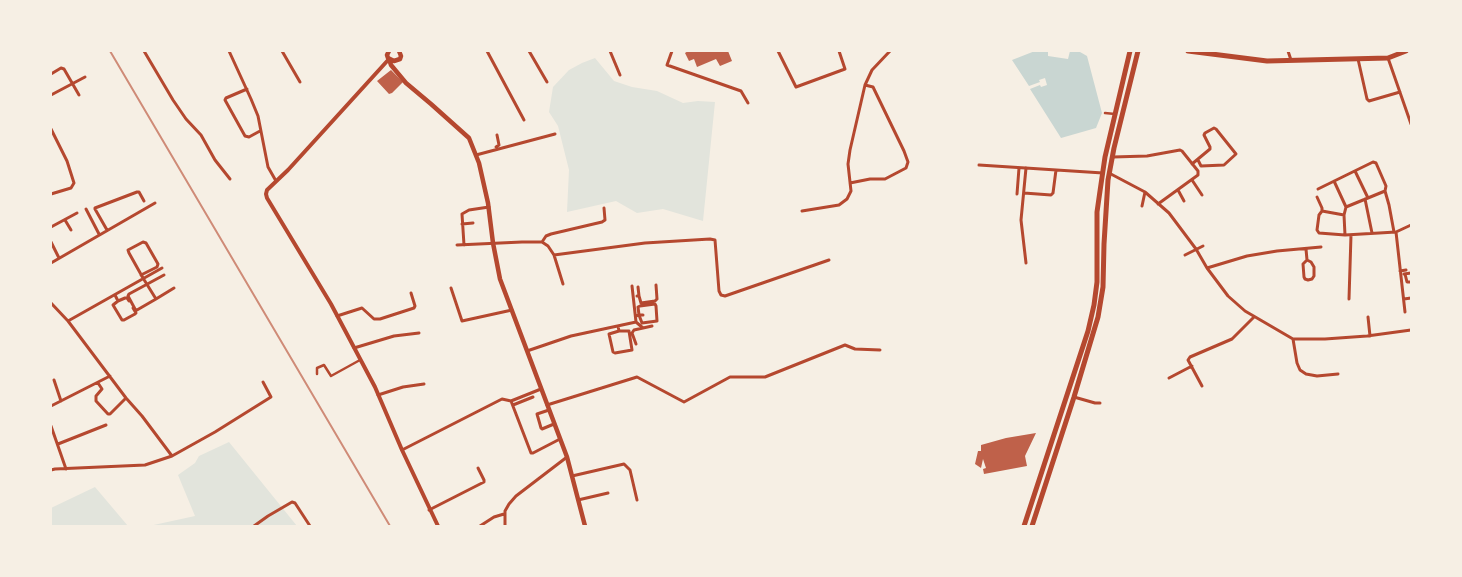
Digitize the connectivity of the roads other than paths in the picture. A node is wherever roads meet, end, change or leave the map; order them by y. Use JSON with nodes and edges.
{"nodes":[{"id":1,"x":144,"y":51,"type":"edge"},
{"id":2,"x":229,"y":51,"type":"edge"},
{"id":3,"x":282,"y":51,"type":"edge"},
{"id":4,"x":388,"y":51,"type":"edge"},
{"id":5,"x":399,"y":51,"type":"edge"},
{"id":6,"x":487,"y":51,"type":"edge"},
{"id":7,"x":529,"y":51,"type":"edge"},
{"id":8,"x":610,"y":51,"type":"edge"},
{"id":9,"x":672,"y":51,"type":"edge"},
{"id":10,"x":778,"y":51,"type":"edge"},
{"id":11,"x":839,"y":51,"type":"edge"},
{"id":12,"x":890,"y":51,"type":"edge"},
{"id":13,"x":1131,"y":51,"type":"edge"},
{"id":14,"x":1138,"y":51,"type":"edge"},
{"id":15,"x":1188,"y":51,"type":"edge"},
{"id":16,"x":1288,"y":51,"type":"edge"},
{"id":17,"x":1406,"y":51,"type":"edge"},
{"id":18,"x":1388,"y":58,"type":"junction"},
{"id":19,"x":389,"y":59,"type":"junction"},
{"id":20,"x":1358,"y":59,"type":"junction"},
{"id":21,"x":1291,"y":60,"type":"junction"},
{"id":22,"x":51,"y":74,"type":"edge"},
{"id":23,"x":620,"y":75,"type":"dead end"},
{"id":24,"x":85,"y":77,"type":"dead end"},
{"id":25,"x":300,"y":82,"type":"dead end"},
{"id":26,"x":547,"y":82,"type":"dead end"},
{"id":27,"x":72,"y":84,"type":"junction"},
{"id":28,"x":865,"y":85,"type":"junction"},
{"id":29,"x":247,"y":88,"type":"junction"},
{"id":30,"x":1400,"y":92,"type":"junction"},
{"id":31,"x":51,"y":95,"type":"edge"},
{"id":32,"x":79,"y":95,"type":"dead end"},
{"id":33,"x":748,"y":103,"type":"dead end"},
{"id":34,"x":1105,"y":113,"type":"dead end"},
{"id":35,"x":1115,"y":114,"type":"junction"},
{"id":36,"x":1410,"y":116,"type":"edge"},
{"id":37,"x":524,"y":120,"type":"dead end"},
{"id":38,"x":1411,"y":124,"type":"edge"},
{"id":39,"x":51,"y":129,"type":"edge"},
{"id":40,"x":260,"y":131,"type":"junction"},
{"id":41,"x":554,"y":134,"type":"dead end"},
{"id":42,"x":496,"y":135,"type":"dead end"},
{"id":43,"x":476,"y":154,"type":"junction"},
{"id":44,"x":1113,"y":157,"type":"junction"},
{"id":45,"x":1198,"y":160,"type":"junction"},
{"id":46,"x":1192,"y":164,"type":"junction"},
{"id":47,"x":979,"y":165,"type":"dead end"},
{"id":48,"x":1019,"y":168,"type":"junction"},
{"id":49,"x":1026,"y":168,"type":"junction"},
{"id":50,"x":1056,"y":170,"type":"junction"},
{"id":51,"x":1355,"y":171,"type":"junction"},
{"id":52,"x":1103,"y":173,"type":"junction"},
{"id":53,"x":1110,"y":173,"type":"junction"},
{"id":54,"x":230,"y":179,"type":"dead end"},
{"id":55,"x":1192,"y":180,"type":"junction"},
{"id":56,"x":276,"y":181,"type":"junction"},
{"id":57,"x":1334,"y":181,"type":"junction"},
{"id":58,"x":850,"y":183,"type":"junction"},
{"id":59,"x":1178,"y":190,"type":"junction"},
{"id":60,"x":1318,"y":190,"type":"dead end"},
{"id":61,"x":1385,"y":191,"type":"junction"},
{"id":62,"x":1145,"y":192,"type":"junction"},
{"id":63,"x":1024,"y":193,"type":"junction"},
{"id":64,"x":51,"y":194,"type":"edge"},
{"id":65,"x":1017,"y":194,"type":"dead end"},
{"id":66,"x":1202,"y":195,"type":"dead end"},
{"id":67,"x":1317,"y":197,"type":"dead end"},
{"id":68,"x":1366,"y":199,"type":"junction"},
{"id":69,"x":144,"y":201,"type":"dead end"},
{"id":70,"x":1184,"y":201,"type":"dead end"},
{"id":71,"x":155,"y":203,"type":"dead end"},
{"id":72,"x":1158,"y":204,"type":"junction"},
{"id":73,"x":1142,"y":206,"type":"dead end"},
{"id":74,"x":489,"y":207,"type":"junction"},
{"id":75,"x":1346,"y":207,"type":"junction"},
{"id":76,"x":604,"y":208,"type":"dead end"},
{"id":77,"x":86,"y":209,"type":"dead end"},
{"id":78,"x":802,"y":211,"type":"dead end"},
{"id":79,"x":1322,"y":211,"type":"junction"},
{"id":80,"x":77,"y":213,"type":"dead end"},
{"id":81,"x":1344,"y":215,"type":"junction"},
{"id":82,"x":65,"y":220,"type":"junction"},
{"id":83,"x":473,"y":223,"type":"dead end"},
{"id":84,"x":462,"y":224,"type":"junction"},
{"id":85,"x":1411,"y":225,"type":"edge"},
{"id":86,"x":51,"y":227,"type":"edge"},
{"id":87,"x":71,"y":230,"type":"dead end"},
{"id":88,"x":107,"y":230,"type":"junction"},
{"id":89,"x":1395,"y":232,"type":"junction"},
{"id":90,"x":1372,"y":233,"type":"junction"},
{"id":91,"x":99,"y":234,"type":"junction"},
{"id":92,"x":1345,"y":235,"type":"junction"},
{"id":93,"x":1350,"y":235,"type":"junction"},
{"id":94,"x":51,"y":242,"type":"edge"},
{"id":95,"x":542,"y":242,"type":"junction"},
{"id":96,"x":493,"y":243,"type":"junction"},
{"id":97,"x":457,"y":245,"type":"dead end"},
{"id":98,"x":464,"y":245,"type":"junction"},
{"id":99,"x":1203,"y":246,"type":"dead end"},
{"id":100,"x":1321,"y":247,"type":"dead end"},
{"id":101,"x":1306,"y":248,"type":"junction"},
{"id":102,"x":1196,"y":249,"type":"junction"},
{"id":103,"x":554,"y":255,"type":"junction"},
{"id":104,"x":1185,"y":255,"type":"dead end"},
{"id":105,"x":59,"y":258,"type":"junction"},
{"id":106,"x":829,"y":260,"type":"dead end"},
{"id":107,"x":1307,"y":260,"type":"junction"},
{"id":108,"x":51,"y":263,"type":"edge"},
{"id":109,"x":1026,"y":263,"type":"dead end"},
{"id":110,"x":162,"y":268,"type":"dead end"},
{"id":111,"x":1207,"y":268,"type":"junction"},
{"id":112,"x":1406,"y":272,"type":"junction"},
{"id":113,"x":1400,"y":273,"type":"junction"},
{"id":114,"x":1411,"y":273,"type":"edge"},
{"id":115,"x":141,"y":275,"type":"junction"},
{"id":116,"x":164,"y":275,"type":"dead end"},
{"id":117,"x":143,"y":278,"type":"junction"},
{"id":118,"x":1411,"y":282,"type":"edge"},
{"id":119,"x":147,"y":284,"type":"junction"},
{"id":120,"x":563,"y":284,"type":"dead end"},
{"id":121,"x":656,"y":285,"type":"dead end"},
{"id":122,"x":632,"y":286,"type":"dead end"},
{"id":123,"x":638,"y":287,"type":"dead end"},
{"id":124,"x":174,"y":288,"type":"dead end"},
{"id":125,"x":451,"y":288,"type":"dead end"},
{"id":126,"x":412,"y":292,"type":"dead end"},
{"id":127,"x":115,"y":295,"type":"junction"},
{"id":128,"x":639,"y":296,"type":"junction"},
{"id":129,"x":634,"y":297,"type":"junction"},
{"id":130,"x":1411,"y":298,"type":"edge"},
{"id":131,"x":156,"y":299,"type":"junction"},
{"id":132,"x":1349,"y":299,"type":"dead end"},
{"id":133,"x":1404,"y":299,"type":"junction"},
{"id":134,"x":118,"y":301,"type":"junction"},
{"id":135,"x":51,"y":302,"type":"edge"},
{"id":136,"x":512,"y":310,"type":"junction"},
{"id":137,"x":1405,"y":312,"type":"dead end"},
{"id":138,"x":337,"y":316,"type":"junction"},
{"id":139,"x":639,"y":316,"type":"junction"},
{"id":140,"x":1254,"y":317,"type":"junction"},
{"id":141,"x":1368,"y":317,"type":"dead end"},
{"id":142,"x":68,"y":321,"type":"junction"},
{"id":143,"x":636,"y":322,"type":"junction"},
{"id":144,"x":618,"y":326,"type":"junction"},
{"id":145,"x":652,"y":326,"type":"dead end"},
{"id":146,"x":643,"y":328,"type":"junction"},
{"id":147,"x":1411,"y":330,"type":"edge"},
{"id":148,"x":619,"y":331,"type":"junction"},
{"id":149,"x":419,"y":333,"type":"dead end"},
{"id":150,"x":1370,"y":336,"type":"junction"},
{"id":151,"x":1293,"y":339,"type":"junction"},
{"id":152,"x":636,"y":344,"type":"dead end"},
{"id":153,"x":354,"y":348,"type":"junction"},
{"id":154,"x":880,"y":350,"type":"dead end"},
{"id":155,"x":527,"y":351,"type":"junction"},
{"id":156,"x":360,"y":359,"type":"junction"},
{"id":157,"x":1192,"y":366,"type":"junction"},
{"id":158,"x":317,"y":374,"type":"dead end"},
{"id":159,"x":1338,"y":374,"type":"dead end"},
{"id":160,"x":110,"y":376,"type":"junction"},
{"id":161,"x":1169,"y":378,"type":"dead end"},
{"id":162,"x":54,"y":380,"type":"dead end"},
{"id":163,"x":263,"y":382,"type":"dead end"},
{"id":164,"x":98,"y":383,"type":"junction"},
{"id":165,"x":424,"y":384,"type":"dead end"},
{"id":166,"x":106,"y":386,"type":"dead end"},
{"id":167,"x":1202,"y":386,"type":"dead end"},
{"id":168,"x":102,"y":389,"type":"junction"},
{"id":169,"x":541,"y":389,"type":"junction"},
{"id":170,"x":378,"y":395,"type":"junction"},
{"id":171,"x":533,"y":397,"type":"dead end"},
{"id":172,"x":1074,"y":397,"type":"junction"},
{"id":173,"x":126,"y":398,"type":"junction"},
{"id":174,"x":62,"y":401,"type":"junction"},
{"id":175,"x":511,"y":401,"type":"junction"},
{"id":176,"x":1100,"y":403,"type":"dead end"},
{"id":177,"x":513,"y":405,"type":"junction"},
{"id":178,"x":51,"y":406,"type":"edge"},
{"id":179,"x":548,"y":407,"type":"junction"},
{"id":180,"x":1062,"y":413,"type":"junction"},
{"id":181,"x":1068,"y":416,"type":"junction"},
{"id":182,"x":554,"y":424,"type":"junction"},
{"id":183,"x":106,"y":425,"type":"dead end"},
{"id":184,"x":51,"y":426,"type":"edge"},
{"id":185,"x":560,"y":439,"type":"junction"},
{"id":186,"x":58,"y":444,"type":"junction"},
{"id":187,"x":402,"y":450,"type":"junction"},
{"id":188,"x":172,"y":456,"type":"junction"},
{"id":189,"x":567,"y":457,"type":"junction"},
{"id":190,"x":478,"y":468,"type":"dead end"},
{"id":191,"x":66,"y":469,"type":"junction"},
{"id":192,"x":51,"y":470,"type":"edge"},
{"id":193,"x":1042,"y":473,"type":"junction"},
{"id":194,"x":572,"y":476,"type":"junction"},
{"id":195,"x":1049,"y":476,"type":"junction"},
{"id":196,"x":608,"y":493,"type":"dead end"},
{"id":197,"x":578,"y":500,"type":"junction"},
{"id":198,"x":638,"y":500,"type":"dead end"},
{"id":199,"x":430,"y":510,"type":"junction"},
{"id":200,"x":504,"y":514,"type":"junction"},
{"id":201,"x":254,"y":526,"type":"edge"},
{"id":202,"x":310,"y":526,"type":"edge"},
{"id":203,"x":438,"y":526,"type":"edge"},
{"id":204,"x":480,"y":526,"type":"edge"},
{"id":205,"x":505,"y":526,"type":"edge"},
{"id":206,"x":585,"y":526,"type":"edge"},
{"id":207,"x":1024,"y":526,"type":"edge"},
{"id":208,"x":1032,"y":526,"type":"edge"}],
"edges":[{"from":1,"to":54,"type":"street"},
{"from":2,"to":29,"type":"street"},
{"from":3,"to":25,"type":"street"},
{"from":4,"to":19,"type":"main road"},
{"from":5,"to":19,"type":"main road"},
{"from":6,"to":37,"type":"street"},
{"from":7,"to":26,"type":"street"},
{"from":8,"to":23,"type":"street"},
{"from":9,"to":33,"type":"street"},
{"from":10,"to":11,"type":"street"},
{"from":12,"to":28,"type":"street"},
{"from":13,"to":14,"type":"main road"},
{"from":13,"to":35,"type":"main road"},
{"from":14,"to":44,"type":"main road"},
{"from":15,"to":21,"type":"main road"},
{"from":16,"to":21,"type":"street"},
{"from":17,"to":18,"type":"main road"},
{"from":18,"to":20,"type":"main road"},
{"from":18,"to":30,"type":"street"},
{"from":19,"to":43,"type":"main road"},
{"from":19,"to":56,"type":"street"},
{"from":20,"to":21,"type":"main road"},
{"from":20,"to":30,"type":"street"},
{"from":22,"to":27,"type":"street"},
{"from":24,"to":27,"type":"street"},
{"from":27,"to":31,"type":"street"},
{"from":27,"to":32,"type":"street"},
{"from":28,"to":58,"type":"street"},
{"from":28,"to":58,"type":"street"},
{"from":29,"to":40,"type":"street"},
{"from":29,"to":40,"type":"street"},
{"from":30,"to":36,"type":"street"},
{"from":34,"to":35,"type":"street"},
{"from":35,"to":52,"type":"main road"},
{"from":36,"to":38,"type":"street"},
{"from":39,"to":64,"type":"street"},
{"from":40,"to":56,"type":"street"},
{"from":41,"to":43,"type":"street"},
{"from":42,"to":43,"type":"street"},
{"from":43,"to":74,"type":"main road"},
{"from":44,"to":46,"type":"street"},
{"from":44,"to":53,"type":"main road"},
{"from":45,"to":45,"type":"street"},
{"from":45,"to":46,"type":"street"},
{"from":46,"to":55,"type":"street"},
{"from":47,"to":48,"type":"street"},
{"from":48,"to":49,"type":"street"},
{"from":48,"to":65,"type":"street"},
{"from":49,"to":50,"type":"street"},
{"from":49,"to":63,"type":"street"},
{"from":50,"to":52,"type":"street"},
{"from":50,"to":63,"type":"street"},
{"from":51,"to":57,"type":"street"},
{"from":51,"to":61,"type":"street"},
{"from":51,"to":68,"type":"street"},
{"from":52,"to":53,"type":"street"},
{"from":52,"to":180,"type":"main road"},
{"from":53,"to":62,"type":"street"},
{"from":53,"to":172,"type":"main road"},
{"from":55,"to":59,"type":"street"},
{"from":55,"to":66,"type":"street"},
{"from":56,"to":138,"type":"street"},
{"from":57,"to":60,"type":"street"},
{"from":57,"to":75,"type":"street"},
{"from":58,"to":78,"type":"street"},
{"from":59,"to":70,"type":"street"},
{"from":59,"to":72,"type":"street"},
{"from":61,"to":68,"type":"street"},
{"from":61,"to":89,"type":"street"},
{"from":62,"to":72,"type":"street"},
{"from":62,"to":73,"type":"street"},
{"from":63,"to":109,"type":"street"},
{"from":67,"to":79,"type":"street"},
{"from":68,"to":75,"type":"street"},
{"from":68,"to":90,"type":"street"},
{"from":69,"to":88,"type":"street"},
{"from":71,"to":88,"type":"street"},
{"from":72,"to":102,"type":"street"},
{"from":74,"to":84,"type":"street"},
{"from":74,"to":96,"type":"main road"},
{"from":75,"to":81,"type":"street"},
{"from":76,"to":95,"type":"street"},
{"from":77,"to":91,"type":"street"},
{"from":79,"to":81,"type":"street"},
{"from":79,"to":92,"type":"street"},
{"from":80,"to":82,"type":"street"},
{"from":81,"to":92,"type":"street"},
{"from":82,"to":86,"type":"street"},
{"from":82,"to":87,"type":"street"},
{"from":83,"to":84,"type":"street"},
{"from":84,"to":98,"type":"street"},
{"from":85,"to":89,"type":"street"},
{"from":88,"to":91,"type":"street"},
{"from":89,"to":90,"type":"street"},
{"from":89,"to":113,"type":"street"},
{"from":90,"to":93,"type":"street"},
{"from":91,"to":105,"type":"street"},
{"from":92,"to":93,"type":"street"},
{"from":93,"to":132,"type":"street"},
{"from":94,"to":105,"type":"street"},
{"from":95,"to":96,"type":"street"},
{"from":95,"to":103,"type":"street"},
{"from":96,"to":98,"type":"street"},
{"from":96,"to":136,"type":"main road"},
{"from":97,"to":98,"type":"street"},
{"from":99,"to":102,"type":"street"},
{"from":100,"to":101,"type":"street"},
{"from":101,"to":107,"type":"street"},
{"from":101,"to":111,"type":"street"},
{"from":102,"to":104,"type":"street"},
{"from":102,"to":111,"type":"street"},
{"from":103,"to":106,"type":"street"},
{"from":103,"to":120,"type":"street"},
{"from":105,"to":108,"type":"street"},
{"from":107,"to":107,"type":"street"},
{"from":110,"to":117,"type":"street"},
{"from":111,"to":140,"type":"street"},
{"from":112,"to":113,"type":"street"},
{"from":112,"to":114,"type":"street"},
{"from":112,"to":118,"type":"street"},
{"from":113,"to":133,"type":"street"},
{"from":115,"to":115,"type":"street"},
{"from":115,"to":117,"type":"street"},
{"from":116,"to":119,"type":"street"},
{"from":117,"to":119,"type":"street"},
{"from":117,"to":127,"type":"street"},
{"from":119,"to":131,"type":"street"},
{"from":119,"to":131,"type":"street"},
{"from":121,"to":128,"type":"street"},
{"from":122,"to":129,"type":"street"},
{"from":123,"to":128,"type":"street"},
{"from":124,"to":131,"type":"street"},
{"from":125,"to":136,"type":"street"},
{"from":126,"to":138,"type":"street"},
{"from":127,"to":134,"type":"street"},
{"from":127,"to":142,"type":"street"},
{"from":128,"to":129,"type":"street"},
{"from":129,"to":139,"type":"street"},
{"from":130,"to":133,"type":"street"},
{"from":133,"to":137,"type":"street"},
{"from":134,"to":134,"type":"street"},
{"from":135,"to":142,"type":"street"},
{"from":136,"to":155,"type":"main road"},
{"from":138,"to":153,"type":"street"},
{"from":139,"to":139,"type":"street"},
{"from":139,"to":143,"type":"street"},
{"from":140,"to":151,"type":"street"},
{"from":140,"to":157,"type":"street"},
{"from":141,"to":150,"type":"street"},
{"from":142,"to":160,"type":"street"},
{"from":143,"to":144,"type":"street"},
{"from":143,"to":146,"type":"street"},
{"from":144,"to":148,"type":"street"},
{"from":144,"to":155,"type":"street"},
{"from":145,"to":146,"type":"street"},
{"from":146,"to":152,"type":"street"},
{"from":147,"to":150,"type":"street"},
{"from":148,"to":148,"type":"street"},
{"from":149,"to":153,"type":"street"},
{"from":150,"to":151,"type":"street"},
{"from":151,"to":159,"type":"street"},
{"from":153,"to":156,"type":"street"},
{"from":154,"to":179,"type":"street"},
{"from":155,"to":169,"type":"main road"},
{"from":156,"to":158,"type":"street"},
{"from":156,"to":170,"type":"street"},
{"from":157,"to":161,"type":"street"},
{"from":157,"to":167,"type":"street"},
{"from":160,"to":164,"type":"street"},
{"from":160,"to":173,"type":"street"},
{"from":162,"to":174,"type":"street"},
{"from":163,"to":188,"type":"street"},
{"from":164,"to":168,"type":"street"},
{"from":164,"to":174,"type":"street"},
{"from":165,"to":170,"type":"street"},
{"from":166,"to":168,"type":"street"},
{"from":168,"to":173,"type":"street"},
{"from":169,"to":175,"type":"street"},
{"from":169,"to":179,"type":"main road"},
{"from":170,"to":187,"type":"street"},
{"from":171,"to":177,"type":"street"},
{"from":172,"to":176,"type":"street"},
{"from":172,"to":181,"type":"main road"},
{"from":173,"to":188,"type":"street"},
{"from":174,"to":178,"type":"street"},
{"from":175,"to":177,"type":"street"},
{"from":175,"to":187,"type":"street"},
{"from":177,"to":185,"type":"street"},
{"from":179,"to":182,"type":"main road"},
{"from":179,"to":182,"type":"street"},
{"from":180,"to":181,"type":"main road"},
{"from":180,"to":193,"type":"main road"},
{"from":181,"to":195,"type":"main road"},
{"from":182,"to":185,"type":"main road"},
{"from":183,"to":186,"type":"street"},
{"from":184,"to":186,"type":"street"},
{"from":185,"to":189,"type":"main road"},
{"from":186,"to":191,"type":"street"},
{"from":187,"to":199,"type":"street"},
{"from":188,"to":191,"type":"street"},
{"from":189,"to":194,"type":"main road"},
{"from":189,"to":200,"type":"street"},
{"from":190,"to":199,"type":"street"},
{"from":191,"to":192,"type":"street"},
{"from":193,"to":195,"type":"main road"},
{"from":193,"to":207,"type":"main road"},
{"from":194,"to":197,"type":"main road"},
{"from":194,"to":198,"type":"street"},
{"from":195,"to":208,"type":"main road"},
{"from":196,"to":197,"type":"street"},
{"from":197,"to":206,"type":"main road"},
{"from":199,"to":203,"type":"street"},
{"from":200,"to":204,"type":"street"},
{"from":200,"to":205,"type":"street"},
{"from":201,"to":202,"type":"street"}]}
